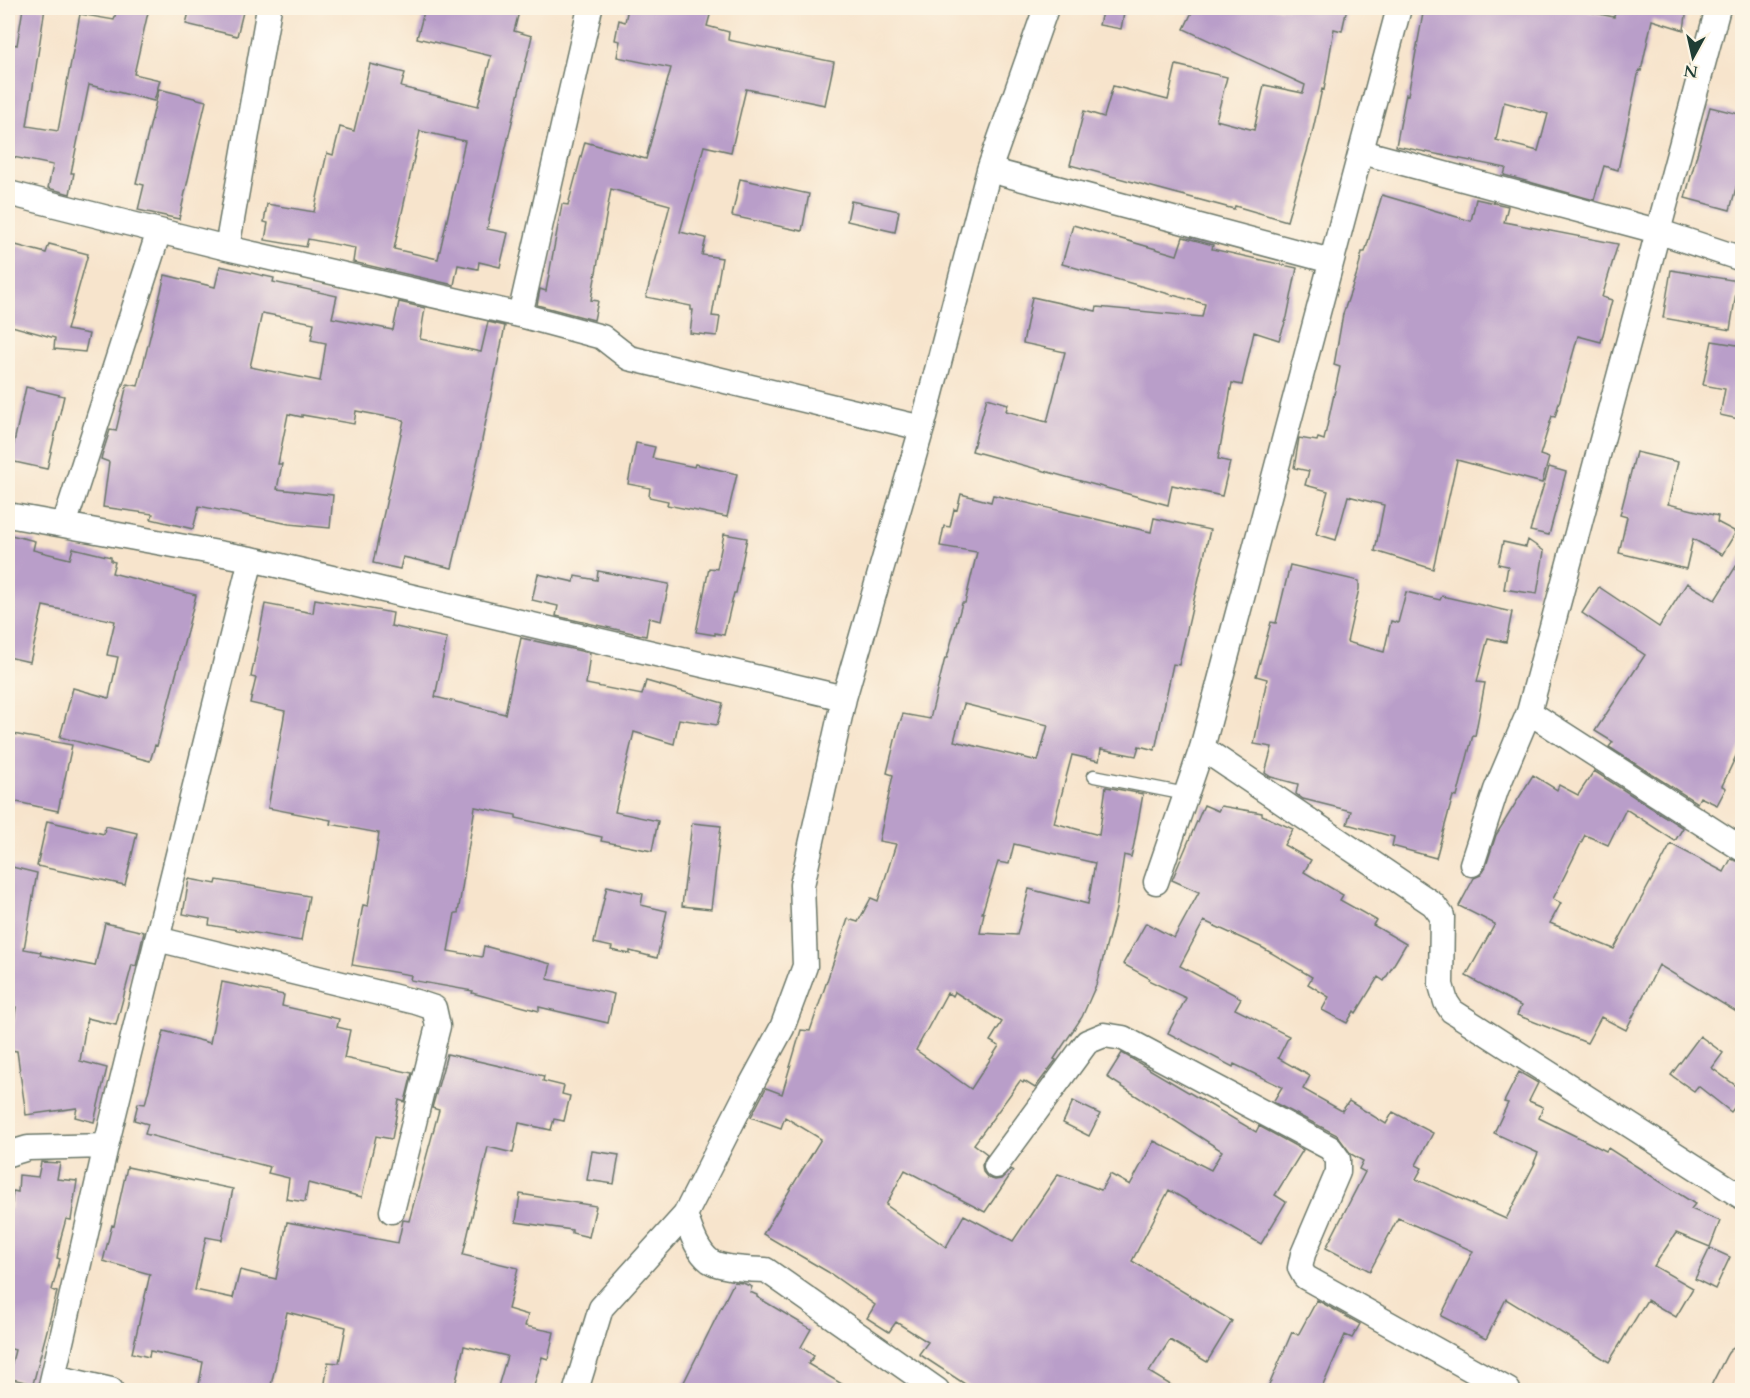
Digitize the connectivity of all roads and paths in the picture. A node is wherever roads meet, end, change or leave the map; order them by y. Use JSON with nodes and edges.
{"nodes":[{"id":1,"x":269,"y":8,"type":"edge"},
{"id":2,"x":590,"y":8,"type":"edge"},
{"id":3,"x":1046,"y":8,"type":"edge"},
{"id":4,"x":1399,"y":8,"type":"edge"},
{"id":5,"x":1718,"y":8,"type":"edge"},
{"id":6,"x":1362,"y":152,"type":"junction"},
{"id":7,"x":989,"y":170,"type":"junction"},
{"id":8,"x":8,"y":193,"type":"edge"},
{"id":9,"x":159,"y":231,"type":"junction"},
{"id":10,"x":1657,"y":231,"type":"junction"},
{"id":11,"x":227,"y":248,"type":"junction"},
{"id":12,"x":1743,"y":259,"type":"edge"},
{"id":13,"x":1331,"y":261,"type":"junction"},
{"id":14,"x":520,"y":315,"type":"junction"},
{"id":15,"x":922,"y":428,"type":"junction"},
{"id":16,"x":8,"y":514,"type":"edge"},
{"id":17,"x":64,"y":525,"type":"junction"},
{"id":18,"x":251,"y":559,"type":"junction"},
{"id":19,"x":844,"y":698,"type":"junction"},
{"id":20,"x":1529,"y":712,"type":"junction"},
{"id":21,"x":1202,"y":748,"type":"junction"},
{"id":22,"x":1094,"y":776,"type":"dead end"},
{"id":23,"x":1186,"y":794,"type":"junction"},
{"id":24,"x":1743,"y":849,"type":"edge"},
{"id":25,"x":1472,"y":864,"type":"dead end"},
{"id":26,"x":1156,"y":882,"type":"dead end"},
{"id":27,"x":157,"y":939,"type":"junction"},
{"id":28,"x":106,"y":1146,"type":"junction"},
{"id":29,"x":8,"y":1154,"type":"edge"},
{"id":30,"x":996,"y":1166,"type":"dead end"},
{"id":31,"x":1743,"y":1197,"type":"edge"},
{"id":32,"x":392,"y":1211,"type":"dead end"},
{"id":33,"x":685,"y":1215,"type":"junction"},
{"id":34,"x":1743,"y":1363,"type":"edge"},
{"id":35,"x":52,"y":1384,"type":"edge"},
{"id":36,"x":111,"y":1390,"type":"edge"},
{"id":37,"x":576,"y":1390,"type":"edge"},
{"id":38,"x":937,"y":1390,"type":"edge"},
{"id":39,"x":1508,"y":1390,"type":"edge"},
{"id":40,"x":1728,"y":1390,"type":"edge"}],
"edges":[{"from":1,"to":11,"type":"street"},
{"from":2,"to":14,"type":"street"},
{"from":3,"to":7,"type":"street"},
{"from":4,"to":6,"type":"street"},
{"from":5,"to":10,"type":"street"},
{"from":6,"to":10,"type":"street"},
{"from":6,"to":13,"type":"street"},
{"from":7,"to":13,"type":"street"},
{"from":7,"to":15,"type":"street"},
{"from":8,"to":9,"type":"street"},
{"from":9,"to":11,"type":"street"},
{"from":9,"to":17,"type":"street"},
{"from":10,"to":12,"type":"street"},
{"from":10,"to":20,"type":"street"},
{"from":11,"to":14,"type":"street"},
{"from":13,"to":21,"type":"street"},
{"from":14,"to":15,"type":"street"},
{"from":15,"to":19,"type":"street"},
{"from":16,"to":17,"type":"street"},
{"from":17,"to":18,"type":"street"},
{"from":18,"to":19,"type":"street"},
{"from":18,"to":27,"type":"street"},
{"from":19,"to":33,"type":"street"},
{"from":20,"to":24,"type":"street"},
{"from":20,"to":25,"type":"street"},
{"from":21,"to":23,"type":"street"},
{"from":21,"to":31,"type":"street"},
{"from":22,"to":23,"type":"lane"},
{"from":23,"to":26,"type":"street"},
{"from":27,"to":28,"type":"street"},
{"from":27,"to":32,"type":"street"},
{"from":28,"to":29,"type":"street"},
{"from":28,"to":35,"type":"street"},
{"from":30,"to":39,"type":"street"},
{"from":33,"to":37,"type":"street"},
{"from":33,"to":38,"type":"street"},
{"from":34,"to":40,"type":"main road"},
{"from":35,"to":36,"type":"street"}]}
